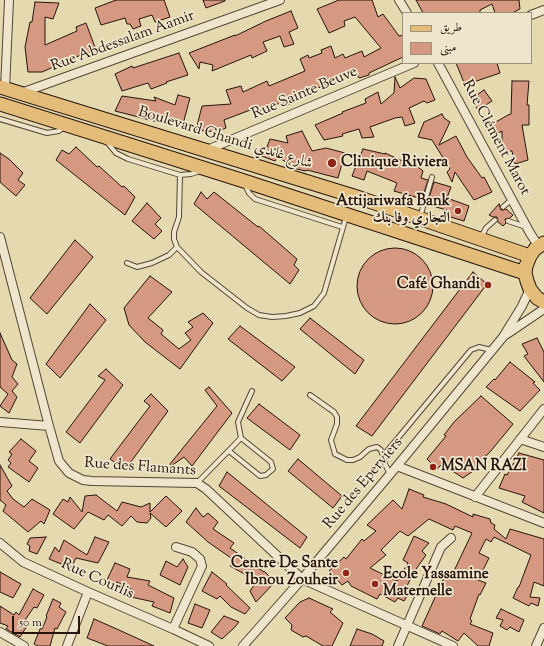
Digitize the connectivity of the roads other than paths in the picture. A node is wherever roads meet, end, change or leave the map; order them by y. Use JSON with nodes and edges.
{"nodes":[{"id":1,"x":9,"y":0,"type":"edge"},
{"id":2,"x":280,"y":0,"type":"edge"},
{"id":3,"x":399,"y":0,"type":"edge"},
{"id":4,"x":544,"y":10,"type":"edge"},
{"id":5,"x":406,"y":12,"type":"edge"},
{"id":6,"x":532,"y":15,"type":"edge"},
{"id":7,"x":3,"y":46,"type":"edge"},
{"id":8,"x":412,"y":64,"type":"edge"},
{"id":9,"x":439,"y":64,"type":"edge"},
{"id":10,"x":2,"y":88,"type":"edge"},
{"id":11,"x":20,"y":94,"type":"junction"},
{"id":12,"x":0,"y":104,"type":"edge"},
{"id":13,"x":0,"y":119,"type":"edge"},
{"id":14,"x":67,"y":125,"type":"junction"},
{"id":15,"x":103,"y":136,"type":"junction"},
{"id":16,"x":207,"y":150,"type":"junction"},
{"id":17,"x":205,"y":168,"type":"junction"},
{"id":18,"x":180,"y":175,"type":"junction"},
{"id":19,"x":432,"y":177,"type":"dead end"},
{"id":20,"x":512,"y":199,"type":"junction"},
{"id":21,"x":503,"y":207,"type":"dead end"},
{"id":22,"x":420,"y":219,"type":"junction"},
{"id":23,"x":495,"y":220,"type":"dead end"},
{"id":24,"x":344,"y":221,"type":"junction"},
{"id":25,"x":508,"y":221,"type":"dead end"},
{"id":26,"x":527,"y":227,"type":"junction"},
{"id":27,"x":0,"y":237,"type":"edge"},
{"id":28,"x":480,"y":240,"type":"junction"},
{"id":29,"x":541,"y":245,"type":"edge"},
{"id":30,"x":177,"y":247,"type":"junction"},
{"id":31,"x":530,"y":256,"type":"junction"},
{"id":32,"x":127,"y":263,"type":"dead end"},
{"id":33,"x":525,"y":273,"type":"junction"},
{"id":34,"x":530,"y":289,"type":"junction"},
{"id":35,"x":544,"y":302,"type":"edge"},
{"id":36,"x":544,"y":309,"type":"edge"},
{"id":37,"x":503,"y":337,"type":"junction"},
{"id":38,"x":492,"y":350,"type":"junction"},
{"id":39,"x":252,"y":391,"type":"dead end"},
{"id":40,"x":310,"y":395,"type":"dead end"},
{"id":41,"x":544,"y":409,"type":"edge"},
{"id":42,"x":0,"y":422,"type":"edge"},
{"id":43,"x":49,"y":426,"type":"junction"},
{"id":44,"x":241,"y":438,"type":"junction"},
{"id":45,"x":520,"y":439,"type":"junction"},
{"id":46,"x":544,"y":447,"type":"edge"},
{"id":47,"x":229,"y":451,"type":"junction"},
{"id":48,"x":383,"y":456,"type":"junction"},
{"id":49,"x":397,"y":466,"type":"junction"},
{"id":50,"x":390,"y":474,"type":"junction"},
{"id":51,"x":197,"y":483,"type":"junction"},
{"id":52,"x":474,"y":497,"type":"junction"},
{"id":53,"x":544,"y":523,"type":"edge"},
{"id":54,"x":451,"y":538,"type":"dead end"},
{"id":55,"x":0,"y":543,"type":"edge"},
{"id":56,"x":176,"y":547,"type":"dead end"},
{"id":57,"x":302,"y":580,"type":"junction"},
{"id":58,"x":88,"y":592,"type":"junction"},
{"id":59,"x":408,"y":626,"type":"junction"},
{"id":60,"x":544,"y":628,"type":"edge"},
{"id":61,"x":173,"y":629,"type":"junction"},
{"id":62,"x":0,"y":632,"type":"edge"},
{"id":63,"x":24,"y":646,"type":"edge"},
{"id":64,"x":67,"y":646,"type":"edge"},
{"id":65,"x":209,"y":646,"type":"edge"},
{"id":66,"x":242,"y":646,"type":"edge"},
{"id":67,"x":398,"y":646,"type":"edge"},
{"id":68,"x":453,"y":646,"type":"edge"},
{"id":69,"x":536,"y":646,"type":"edge"}],
"edges":[{"from":1,"to":7,"type":"street"},
{"from":2,"to":11,"type":"street","name":"Rue Abdessalam Aamir"},
{"from":3,"to":5,"type":"street"},
{"from":4,"to":6,"type":"street"},
{"from":7,"to":10,"type":"street"},
{"from":8,"to":16,"type":"street","name":"Rue Sainte Beuve"},
{"from":9,"to":20,"type":"street","name":"Rue Clément Marot"},
{"from":10,"to":11,"type":"main road","name":"Boulevard Ghandi شارع غاندي"},
{"from":11,"to":16,"type":"main road","name":"Boulevard Ghandi شارع غاندي"},
{"from":12,"to":14,"type":"main road"},
{"from":13,"to":14,"type":"lane"},
{"from":14,"to":15,"type":"main road"},
{"from":15,"to":17,"type":"main road"},
{"from":15,"to":18,"type":"lane"},
{"from":16,"to":22,"type":"main road","name":"Boulevard Ghandi شارع غاندي"},
{"from":17,"to":18,"type":"lane"},
{"from":17,"to":24,"type":"main road"},
{"from":18,"to":30,"type":"lane"},
{"from":19,"to":22,"type":"lane"},
{"from":20,"to":21,"type":"lane"},
{"from":20,"to":26,"type":"street","name":"Rue Clément Marot"},
{"from":22,"to":28,"type":"main road","name":"Boulevard Ghandi شارع غاندي"},
{"from":23,"to":28,"type":"lane"},
{"from":24,"to":30,"type":"lane"},
{"from":24,"to":33,"type":"main road"},
{"from":25,"to":26,"type":"lane"},
{"from":26,"to":29,"type":"street","name":"Rue Clément Marot"},
{"from":27,"to":43,"type":"street","name":"Rue des Flamants"},
{"from":28,"to":31,"type":"main road","name":"Boulevard Ghandi شارع غاندي"},
{"from":29,"to":31,"type":"main road"},
{"from":30,"to":32,"type":"lane"},
{"from":31,"to":33,"type":"main road"},
{"from":33,"to":34,"type":"main road"},
{"from":34,"to":35,"type":"main road"},
{"from":34,"to":37,"type":"street","name":"Rue des Eperviers"},
{"from":36,"to":37,"type":"street","name":"Rue des Eperviers"},
{"from":37,"to":38,"type":"street","name":"Rue des Eperviers"},
{"from":38,"to":48,"type":"lane"},
{"from":38,"to":49,"type":"street","name":"Rue des Eperviers"},
{"from":39,"to":44,"type":"lane"},
{"from":40,"to":48,"type":"lane"},
{"from":41,"to":45,"type":"street"},
{"from":42,"to":43,"type":"street"},
{"from":43,"to":51,"type":"street","name":"Rue des Flamants"},
{"from":44,"to":47,"type":"lane"},
{"from":44,"to":47,"type":"lane"},
{"from":45,"to":46,"type":"street"},
{"from":45,"to":52,"type":"street"},
{"from":47,"to":51,"type":"lane"},
{"from":48,"to":50,"type":"lane"},
{"from":49,"to":50,"type":"street","name":"Rue des Eperviers"},
{"from":49,"to":52,"type":"street"},
{"from":50,"to":57,"type":"street","name":"Rue des Eperviers"},
{"from":51,"to":57,"type":"street","name":"Rue des Flamants"},
{"from":52,"to":53,"type":"street"},
{"from":54,"to":59,"type":"street"},
{"from":55,"to":58,"type":"street","name":"Rue Courlis"},
{"from":56,"to":61,"type":"street"},
{"from":57,"to":59,"type":"street"},
{"from":57,"to":66,"type":"street","name":"Rue des Eperviers"},
{"from":58,"to":61,"type":"street","name":"Rue Courlis"},
{"from":58,"to":64,"type":"street"},
{"from":59,"to":67,"type":"street"},
{"from":59,"to":68,"type":"street"},
{"from":60,"to":69,"type":"street"},
{"from":61,"to":65,"type":"street","name":"Rue Courlis"},
{"from":62,"to":63,"type":"street"}]}
